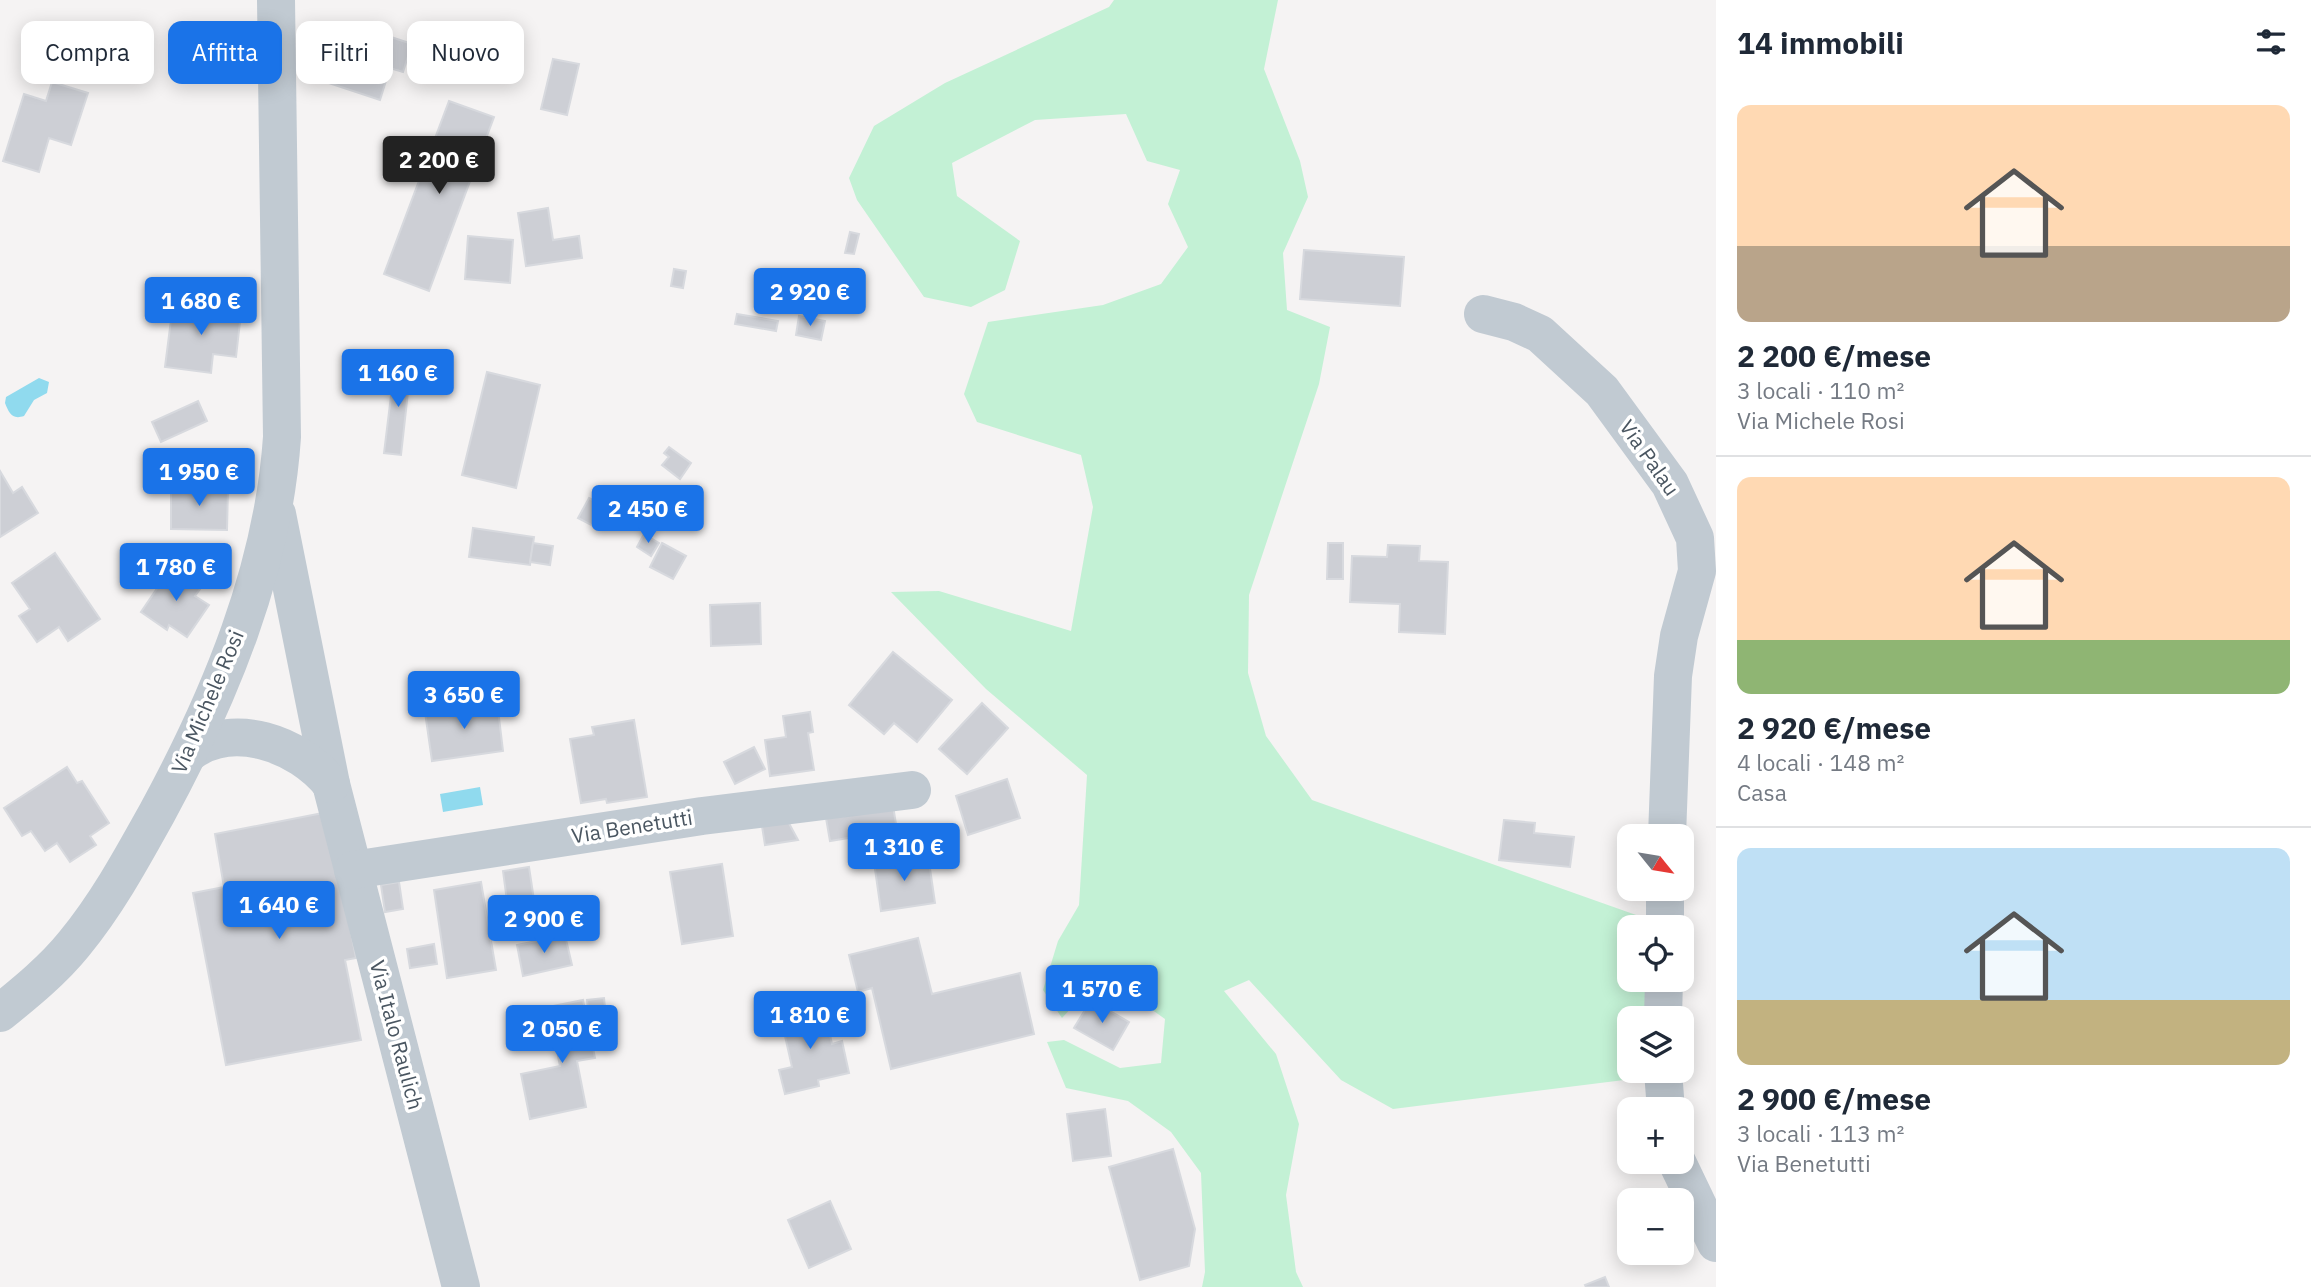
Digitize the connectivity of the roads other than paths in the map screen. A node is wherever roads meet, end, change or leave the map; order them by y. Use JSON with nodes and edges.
{"nodes":[{"id":1,"x":276,"y":0,"type":"edge"},
{"id":2,"x":1483,"y":314,"type":"dead end"},
{"id":3,"x":275,"y":505,"type":"junction"},
{"id":4,"x":189,"y":753,"type":"junction"},
{"id":5,"x":331,"y":784,"type":"junction"},
{"id":6,"x":912,"y":790,"type":"dead end"},
{"id":7,"x":1667,"y":824,"type":"edge"},
{"id":8,"x":353,"y":870,"type":"junction"},
{"id":9,"x":0,"y":1013,"type":"edge"},
{"id":10,"x":1683,"y":1174,"type":"edge"},
{"id":11,"x":1716,"y":1243,"type":"edge"},
{"id":12,"x":461,"y":1287,"type":"edge"}],
"edges":[{"from":1,"to":3,"type":"street","name":"Via Michele Rosi"},
{"from":2,"to":7,"type":"street","name":"Via Palau"},
{"from":3,"to":4,"type":"street","name":"Via Michele Rosi"},
{"from":3,"to":5,"type":"street","name":"Via Italo Raulich"},
{"from":4,"to":5,"type":"street"},
{"from":4,"to":9,"type":"street","name":"Via Michele Rosi"},
{"from":5,"to":8,"type":"street","name":"Via Italo Raulich"},
{"from":6,"to":8,"type":"street","name":"Via Benetutti"},
{"from":8,"to":12,"type":"street","name":"Via Italo Raulich"},
{"from":10,"to":11,"type":"street"}]}
